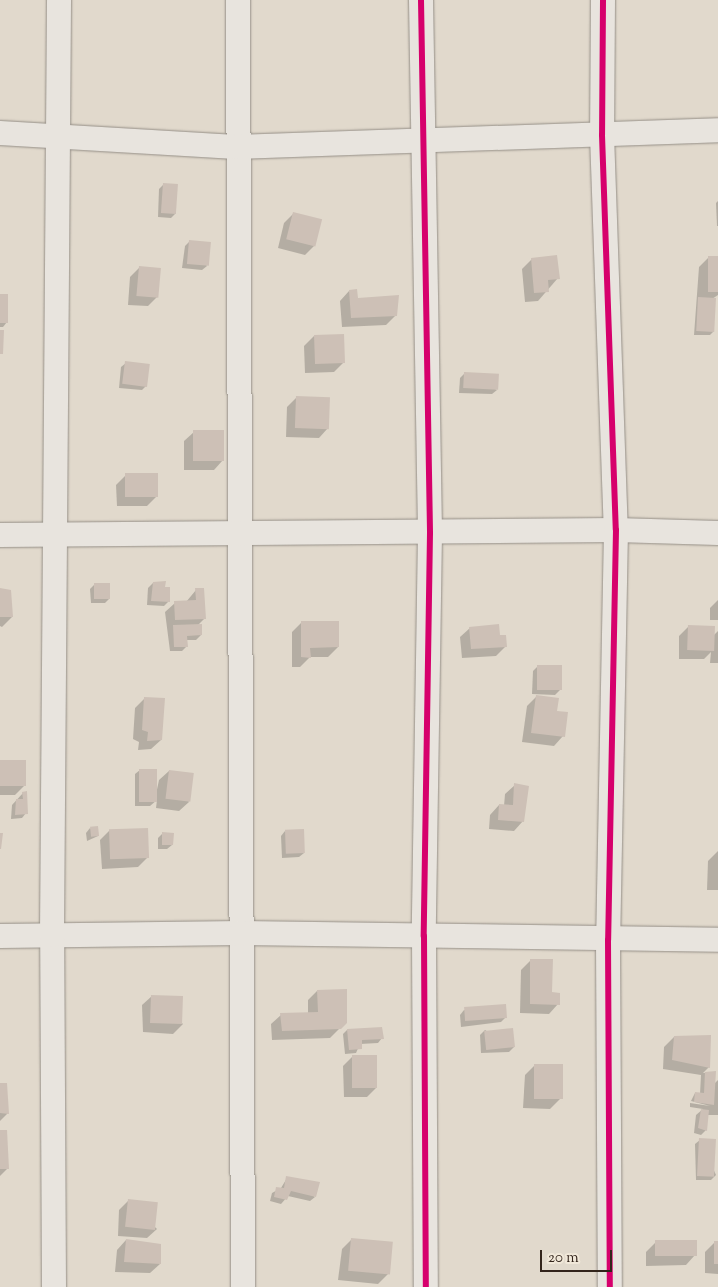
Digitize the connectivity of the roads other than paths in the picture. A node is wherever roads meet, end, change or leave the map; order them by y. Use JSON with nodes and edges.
{"nodes":[{"id":1,"x":59,"y":0,"type":"edge"},
{"id":2,"x":238,"y":0,"type":"edge"},
{"id":3,"x":421,"y":0,"type":"edge"},
{"id":4,"x":603,"y":0,"type":"edge"},
{"id":5,"x":718,"y":130,"type":"edge"},
{"id":6,"x":0,"y":133,"type":"edge"},
{"id":7,"x":602,"y":135,"type":"junction"},
{"id":8,"x":56,"y":136,"type":"junction"},
{"id":9,"x":422,"y":138,"type":"junction"},
{"id":10,"x":236,"y":146,"type":"junction"},
{"id":11,"x":616,"y":530,"type":"junction"},
{"id":12,"x":718,"y":532,"type":"edge"},
{"id":13,"x":240,"y":533,"type":"junction"},
{"id":14,"x":430,"y":533,"type":"junction"},
{"id":15,"x":56,"y":534,"type":"junction"},
{"id":16,"x":0,"y":535,"type":"edge"},
{"id":17,"x":241,"y":933,"type":"junction"},
{"id":18,"x":52,"y":935,"type":"junction"},
{"id":19,"x":0,"y":936,"type":"edge"},
{"id":20,"x":424,"y":936,"type":"junction"},
{"id":21,"x":608,"y":940,"type":"junction"},
{"id":22,"x":718,"y":940,"type":"edge"},
{"id":23,"x":54,"y":1287,"type":"edge"},
{"id":24,"x":243,"y":1287,"type":"edge"},
{"id":25,"x":426,"y":1287,"type":"edge"},
{"id":26,"x":610,"y":1287,"type":"edge"}],
"edges":[{"from":1,"to":8,"type":"street"},
{"from":2,"to":10,"type":"street"},
{"from":3,"to":9,"type":"street"},
{"from":4,"to":7,"type":"street"},
{"from":5,"to":7,"type":"street"},
{"from":6,"to":8,"type":"street"},
{"from":7,"to":9,"type":"street"},
{"from":7,"to":11,"type":"street"},
{"from":8,"to":10,"type":"street"},
{"from":8,"to":15,"type":"street"},
{"from":9,"to":10,"type":"street"},
{"from":9,"to":14,"type":"street"},
{"from":10,"to":13,"type":"street"},
{"from":11,"to":12,"type":"street"},
{"from":11,"to":14,"type":"street"},
{"from":11,"to":21,"type":"street"},
{"from":13,"to":14,"type":"street"},
{"from":13,"to":15,"type":"street"},
{"from":13,"to":17,"type":"street"},
{"from":14,"to":20,"type":"street"},
{"from":15,"to":16,"type":"street"},
{"from":15,"to":18,"type":"street"},
{"from":17,"to":18,"type":"street"},
{"from":17,"to":20,"type":"street"},
{"from":17,"to":24,"type":"street"},
{"from":18,"to":19,"type":"street"},
{"from":18,"to":23,"type":"street"},
{"from":20,"to":21,"type":"street"},
{"from":20,"to":25,"type":"street"},
{"from":21,"to":22,"type":"street"},
{"from":21,"to":26,"type":"street"}]}
